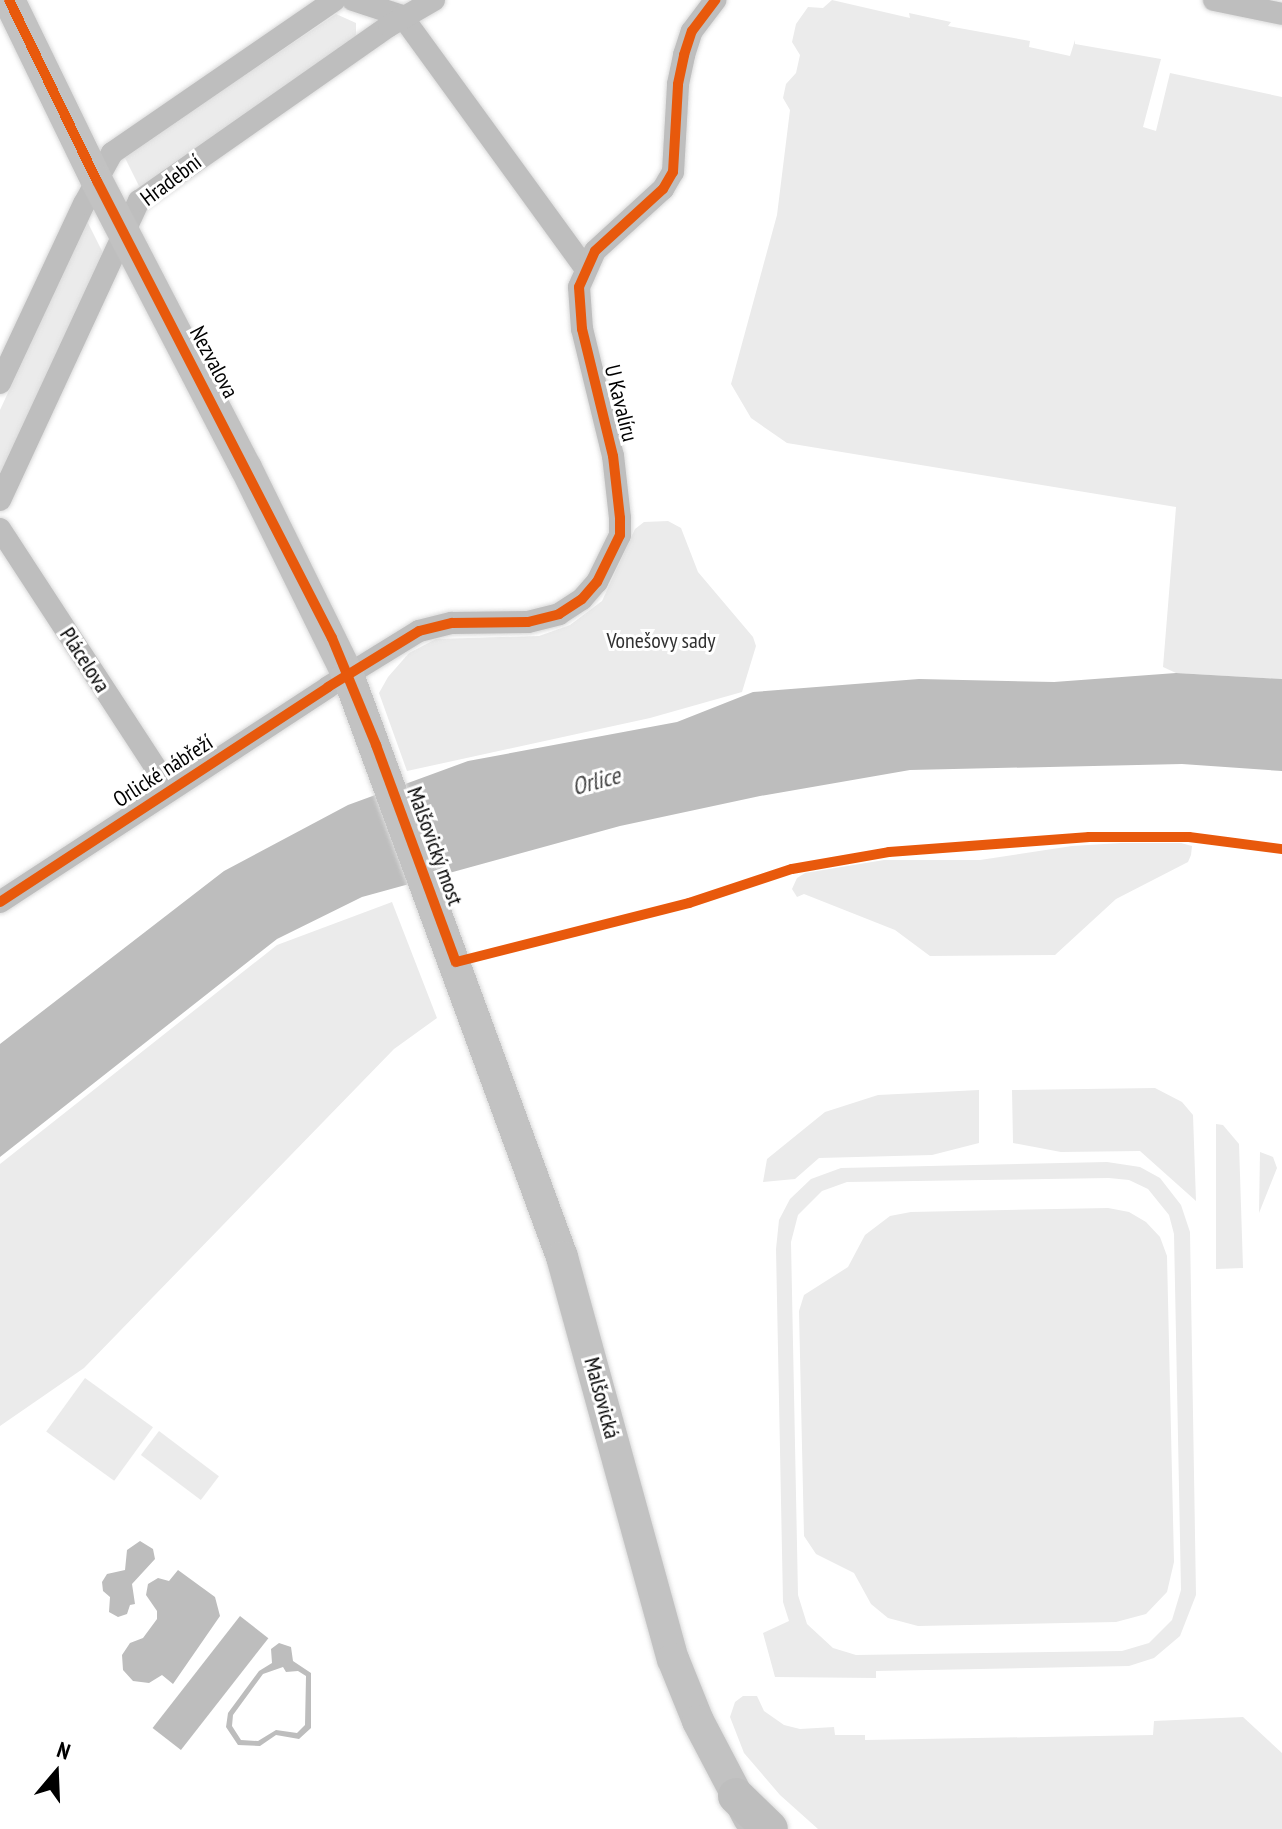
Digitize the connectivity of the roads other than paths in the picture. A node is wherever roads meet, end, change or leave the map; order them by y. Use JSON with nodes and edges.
{"nodes":[{"id":1,"x":9,"y":0,"type":"edge"},
{"id":2,"x":335,"y":0,"type":"edge"},
{"id":3,"x":353,"y":0,"type":"edge"},
{"id":4,"x":434,"y":0,"type":"edge"},
{"id":5,"x":715,"y":0,"type":"edge"},
{"id":6,"x":1214,"y":0,"type":"edge"},
{"id":7,"x":1282,"y":14,"type":"edge"},
{"id":8,"x":404,"y":18,"type":"junction"},
{"id":9,"x":12,"y":31,"type":"edge"},
{"id":10,"x":97,"y":181,"type":"junction"},
{"id":11,"x":124,"y":233,"type":"junction"},
{"id":12,"x":585,"y":268,"type":"junction"},
{"id":13,"x":0,"y":383,"type":"edge"},
{"id":14,"x":0,"y":500,"type":"edge"},
{"id":15,"x":0,"y":529,"type":"edge"},
{"id":16,"x":348,"y":675,"type":"junction"},
{"id":17,"x":376,"y":745,"type":"joint"},
{"id":18,"x":170,"y":790,"type":"junction"},
{"id":19,"x":0,"y":902,"type":"edge"},
{"id":20,"x":456,"y":962,"type":"joint"},
{"id":21,"x":736,"y":1796,"type":"junction"},
{"id":22,"x":755,"y":1829,"type":"edge"},
{"id":23,"x":770,"y":1829,"type":"edge"}],
"edges":[{"from":1,"to":9,"type":"street","name":"Nezvalova"},
{"from":2,"to":10,"type":"street"},
{"from":3,"to":8,"type":"street"},
{"from":4,"to":8,"type":"street","name":"Hradební"},
{"from":5,"to":12,"type":"street","name":"U Kavalíru"},
{"from":6,"to":7,"type":"street"},
{"from":8,"to":11,"type":"street","name":"Hradební"},
{"from":8,"to":12,"type":"street"},
{"from":9,"to":10,"type":"street","name":"Nezvalova"},
{"from":10,"to":11,"type":"street","name":"Nezvalova"},
{"from":10,"to":13,"type":"street"},
{"from":11,"to":14,"type":"street","name":"Hradební"},
{"from":11,"to":16,"type":"street","name":"Nezvalova"},
{"from":12,"to":16,"type":"street","name":"U Kavalíru"},
{"from":15,"to":18,"type":"street","name":"Plácelova"},
{"from":16,"to":17,"type":"street","name":"Nezvalova"},
{"from":16,"to":18,"type":"street","name":"Orlické nábřeží"},
{"from":17,"to":20,"type":"street","name":"Malšovický most"},
{"from":18,"to":19,"type":"street","name":"Orlické nábřeží"},
{"from":20,"to":21,"type":"street","name":"Malšovická"},
{"from":21,"to":22,"type":"street","name":"Malšovická"},
{"from":21,"to":23,"type":"main road"}]}
